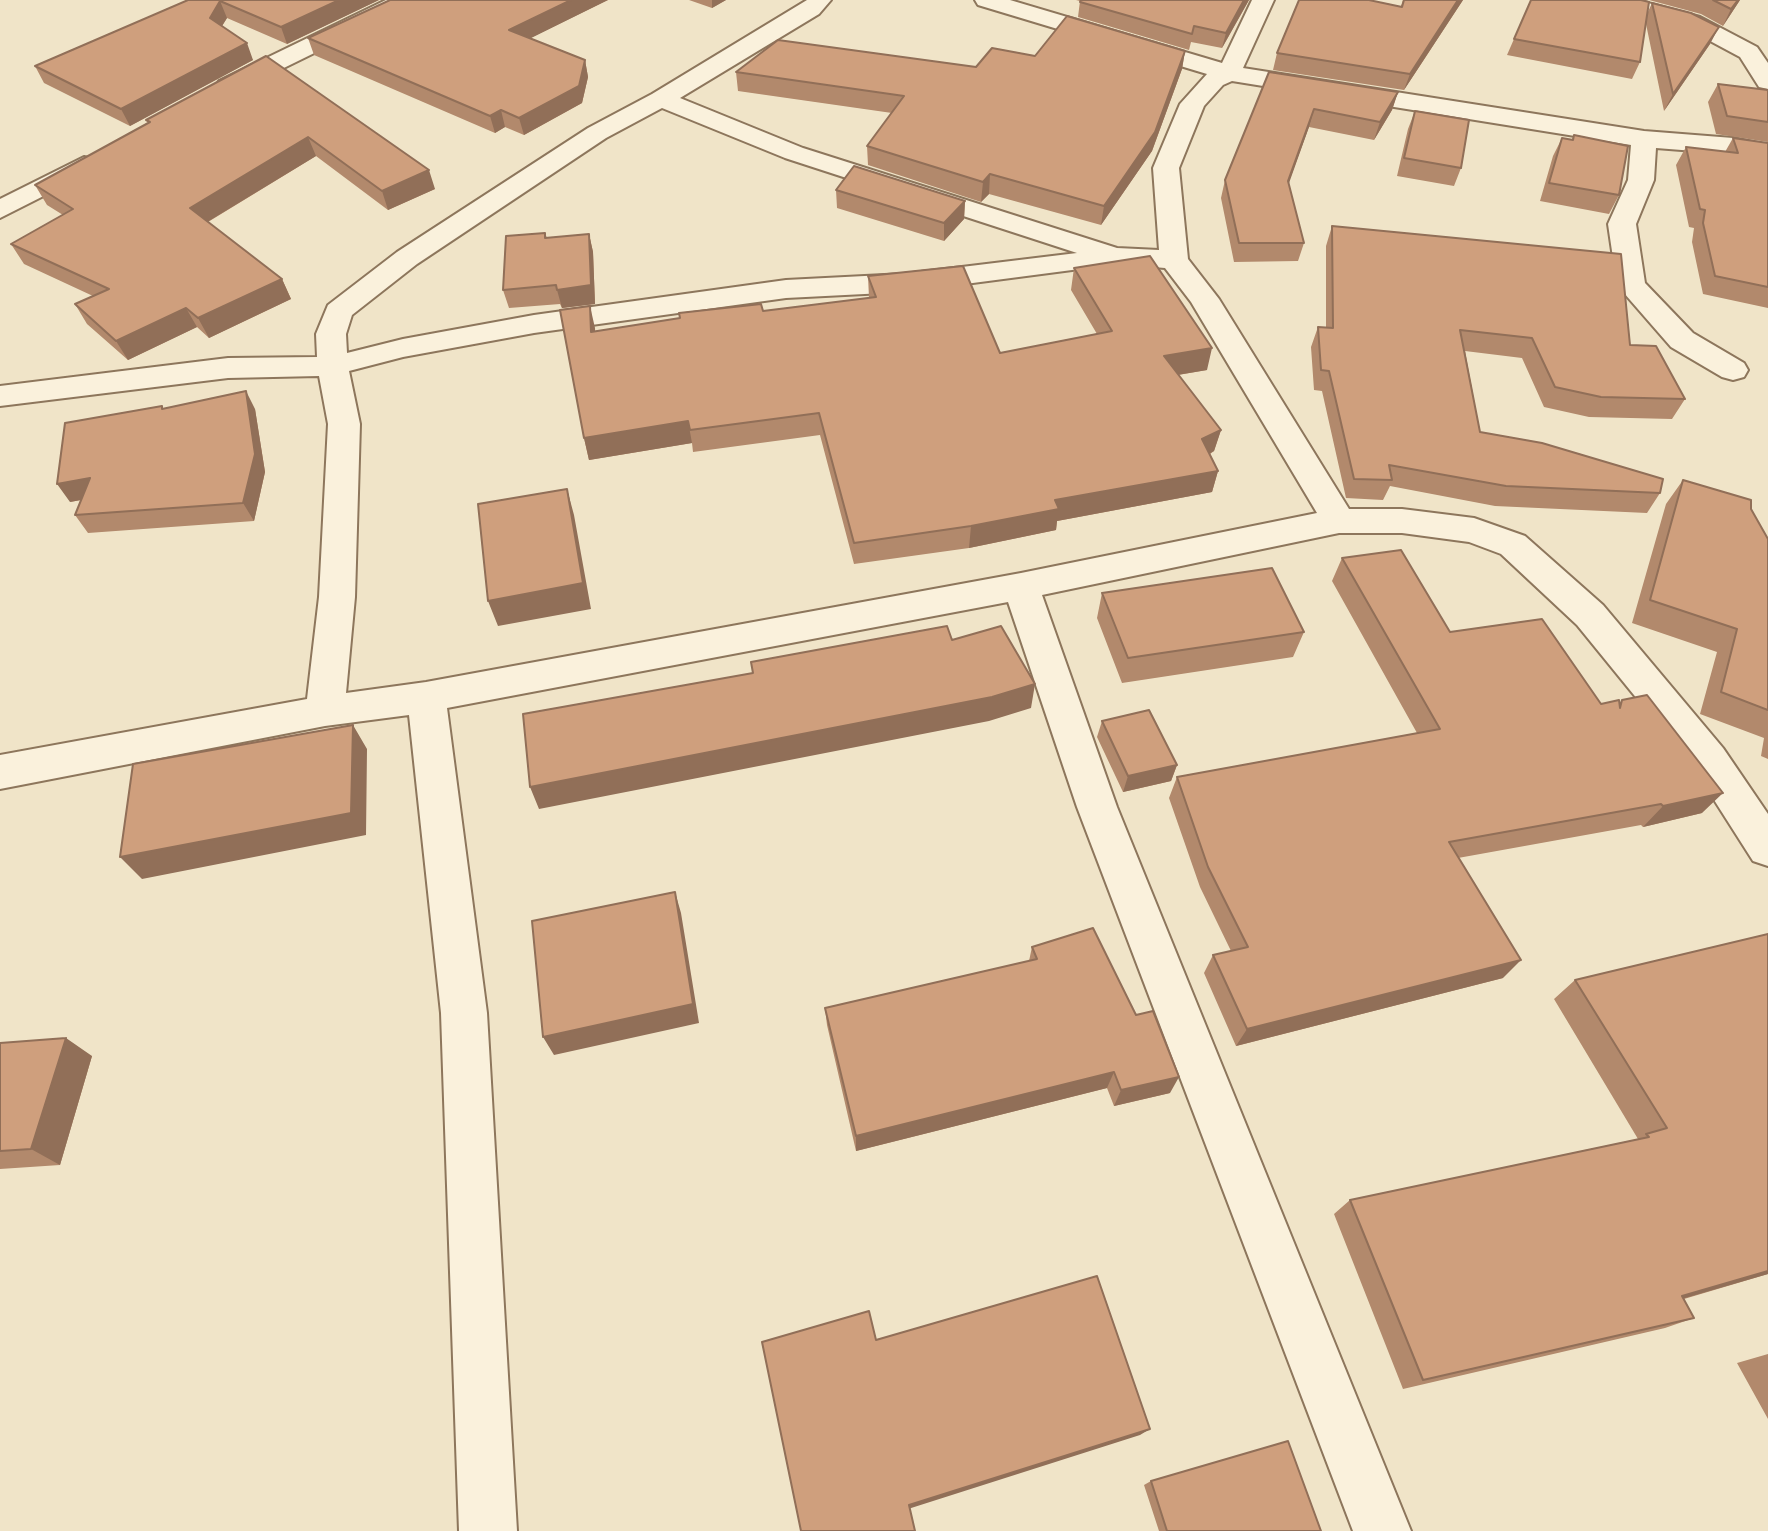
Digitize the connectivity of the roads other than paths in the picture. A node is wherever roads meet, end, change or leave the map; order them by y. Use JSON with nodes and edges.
{"nodes":[{"id":1,"x":404,"y":0,"type":"edge"},
{"id":2,"x":820,"y":0,"type":"edge"},
{"id":3,"x":986,"y":0,"type":"edge"},
{"id":4,"x":1263,"y":0,"type":"edge"},
{"id":5,"x":1612,"y":0,"type":"edge"},
{"id":6,"x":1229,"y":73,"type":"junction"},
{"id":7,"x":1768,"y":82,"type":"edge"},
{"id":8,"x":214,"y":94,"type":"edge"},
{"id":9,"x":661,"y":99,"type":"junction"},
{"id":10,"x":1644,"y":139,"type":"junction"},
{"id":11,"x":107,"y":152,"type":"edge"},
{"id":12,"x":1768,"y":153,"type":"edge"},
{"id":13,"x":0,"y":210,"type":"edge"},
{"id":14,"x":1118,"y":256,"type":"junction"},
{"id":15,"x":1174,"y":260,"type":"junction"},
{"id":16,"x":333,"y":366,"type":"junction"},
{"id":17,"x":1733,"y":370,"type":"dead end"},
{"id":18,"x":0,"y":396,"type":"edge"},
{"id":19,"x":1339,"y":521,"type":"junction"},
{"id":20,"x":1021,"y":586,"type":"junction"},
{"id":21,"x":426,"y":697,"type":"junction"},
{"id":22,"x":325,"y":711,"type":"junction"},
{"id":23,"x":0,"y":772,"type":"edge"},
{"id":24,"x":1768,"y":848,"type":"edge"},
{"id":25,"x":488,"y":1531,"type":"edge"},
{"id":26,"x":1382,"y":1531,"type":"edge"}],
"edges":[{"from":1,"to":8,"type":"street"},
{"from":2,"to":9,"type":"street"},
{"from":3,"to":6,"type":"street"},
{"from":4,"to":6,"type":"street"},
{"from":5,"to":7,"type":"street"},
{"from":6,"to":10,"type":"street"},
{"from":6,"to":15,"type":"street"},
{"from":9,"to":14,"type":"street"},
{"from":9,"to":16,"type":"street"},
{"from":10,"to":12,"type":"street"},
{"from":10,"to":17,"type":"street"},
{"from":11,"to":13,"type":"street"},
{"from":14,"to":15,"type":"street"},
{"from":14,"to":16,"type":"street"},
{"from":15,"to":19,"type":"street"},
{"from":16,"to":18,"type":"street"},
{"from":16,"to":22,"type":"street"},
{"from":19,"to":20,"type":"street"},
{"from":19,"to":24,"type":"street"},
{"from":20,"to":21,"type":"street"},
{"from":20,"to":26,"type":"street"},
{"from":21,"to":22,"type":"street"},
{"from":21,"to":25,"type":"street"},
{"from":22,"to":23,"type":"street"}]}
